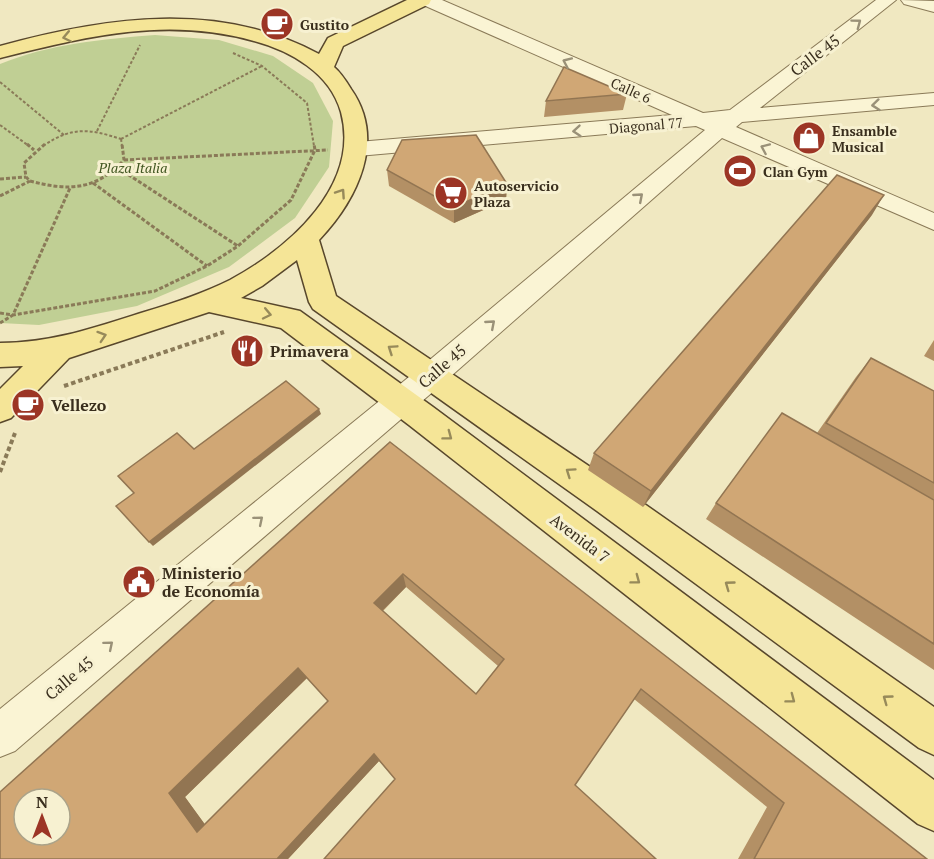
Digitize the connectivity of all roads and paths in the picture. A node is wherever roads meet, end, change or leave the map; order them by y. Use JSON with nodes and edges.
{"nodes":[{"id":1,"x":392,"y":0,"type":"edge"},
{"id":2,"x":422,"y":0,"type":"edge"},
{"id":3,"x":427,"y":0,"type":"edge"},
{"id":4,"x":887,"y":0,"type":"edge"},
{"id":5,"x":910,"y":0,"type":"edge"},
{"id":6,"x":174,"y":5,"type":"dead end"},
{"id":7,"x":152,"y":6,"type":"dead end"},
{"id":8,"x":934,"y":8,"type":"edge"},
{"id":9,"x":187,"y":24,"type":"junction"},
{"id":10,"x":124,"y":25,"type":"junction"},
{"id":11,"x":143,"y":39,"type":"dead end"},
{"id":12,"x":276,"y":41,"type":"junction"},
{"id":13,"x":3,"y":49,"type":"edge"},
{"id":14,"x":228,"y":51,"type":"dead end"},
{"id":15,"x":262,"y":66,"type":"junction"},
{"id":16,"x":323,"y":68,"type":"junction"},
{"id":17,"x":0,"y":82,"type":"edge"},
{"id":18,"x":934,"y":99,"type":"edge"},
{"id":19,"x":718,"y":122,"type":"junction"},
{"id":20,"x":0,"y":125,"type":"edge"},
{"id":21,"x":97,"y":131,"type":"junction"},
{"id":22,"x":64,"y":135,"type":"junction"},
{"id":23,"x":121,"y":139,"type":"junction"},
{"id":24,"x":358,"y":149,"type":"junction"},
{"id":25,"x":34,"y":150,"type":"junction"},
{"id":26,"x":315,"y":150,"type":"junction"},
{"id":27,"x":123,"y":160,"type":"junction"},
{"id":28,"x":118,"y":168,"type":"junction"},
{"id":29,"x":26,"y":177,"type":"junction"},
{"id":30,"x":0,"y":179,"type":"edge"},
{"id":31,"x":30,"y":182,"type":"junction"},
{"id":32,"x":93,"y":183,"type":"junction"},
{"id":33,"x":70,"y":188,"type":"junction"},
{"id":34,"x":0,"y":196,"type":"edge"},
{"id":35,"x":934,"y":222,"type":"edge"},
{"id":36,"x":305,"y":238,"type":"junction"},
{"id":37,"x":238,"y":246,"type":"junction"},
{"id":38,"x":207,"y":266,"type":"junction"},
{"id":39,"x":210,"y":302,"type":"junction"},
{"id":40,"x":0,"y":313,"type":"edge"},
{"id":41,"x":13,"y":315,"type":"junction"},
{"id":42,"x":0,"y":322,"type":"edge"},
{"id":43,"x":231,"y":329,"type":"dead end"},
{"id":44,"x":58,"y":351,"type":"junction"},
{"id":45,"x":0,"y":355,"type":"edge"},
{"id":46,"x":431,"y":376,"type":"junction"},
{"id":47,"x":57,"y":388,"type":"dead end"},
{"id":48,"x":401,"y":401,"type":"junction"},
{"id":49,"x":0,"y":408,"type":"edge"},
{"id":50,"x":934,"y":733,"type":"edge"},
{"id":51,"x":0,"y":736,"type":"edge"},
{"id":52,"x":934,"y":808,"type":"edge"}],
"edges":[{"from":1,"to":12,"type":"main road"},
{"from":2,"to":16,"type":"main road"},
{"from":19,"to":3,"type":"street","name":"Calle 6","one_way":true},
{"from":19,"to":4,"type":"street","name":"Calle 45","one_way":true},
{"from":5,"to":8,"type":"street"},
{"from":6,"to":9,"type":"main road"},
{"from":7,"to":10,"type":"main road"},
{"from":9,"to":10,"type":"main road"},
{"from":9,"to":12,"type":"main road"},
{"from":10,"to":13,"type":"main road","one_way":true},
{"from":11,"to":21,"type":"path"},
{"from":12,"to":16,"type":"main road"},
{"from":14,"to":15,"type":"path"},
{"from":15,"to":23,"type":"path"},
{"from":15,"to":26,"type":"path"},
{"from":16,"to":24,"type":"main road"},
{"from":17,"to":22,"type":"path"},
{"from":18,"to":19,"type":"street","name":"Diagonal 77","one_way":true},
{"from":19,"to":24,"type":"street","name":"Diagonal 77","one_way":true},
{"from":35,"to":19,"type":"street","name":"Calle 6","one_way":true},
{"from":46,"to":19,"type":"street","name":"Calle 45","one_way":true},
{"from":20,"to":25,"type":"path"},
{"from":21,"to":22,"type":"path"},
{"from":21,"to":23,"type":"path"},
{"from":22,"to":25,"type":"path"},
{"from":23,"to":27,"type":"path"},
{"from":24,"to":26,"type":"path"},
{"from":36,"to":24,"type":"main road","one_way":true},
{"from":25,"to":29,"type":"path"},
{"from":26,"to":27,"type":"path"},
{"from":26,"to":37,"type":"path"},
{"from":27,"to":28,"type":"path"},
{"from":28,"to":32,"type":"path"},
{"from":28,"to":37,"type":"path"},
{"from":29,"to":30,"type":"path"},
{"from":29,"to":31,"type":"path"},
{"from":31,"to":33,"type":"path"},
{"from":31,"to":34,"type":"path"},
{"from":32,"to":33,"type":"path"},
{"from":32,"to":38,"type":"path"},
{"from":33,"to":41,"type":"path"},
{"from":36,"to":39,"type":"main road"},
{"from":46,"to":36,"type":"main road","one_way":true},
{"from":37,"to":38,"type":"path"},
{"from":38,"to":41,"type":"path"},
{"from":44,"to":39,"type":"main road","one_way":true},
{"from":39,"to":48,"type":"main road","name":"Avenida 7","one_way":true},
{"from":40,"to":41,"type":"path"},
{"from":41,"to":42,"type":"path"},
{"from":43,"to":47,"type":"path"},
{"from":44,"to":45,"type":"main road"},
{"from":44,"to":49,"type":"main road"},
{"from":46,"to":48,"type":"street","name":"Calle 45"},
{"from":50,"to":46,"type":"main road","one_way":true},
{"from":51,"to":48,"type":"street","name":"Calle 45","one_way":true},
{"from":48,"to":52,"type":"main road","name":"Avenida 7","one_way":true}]}
